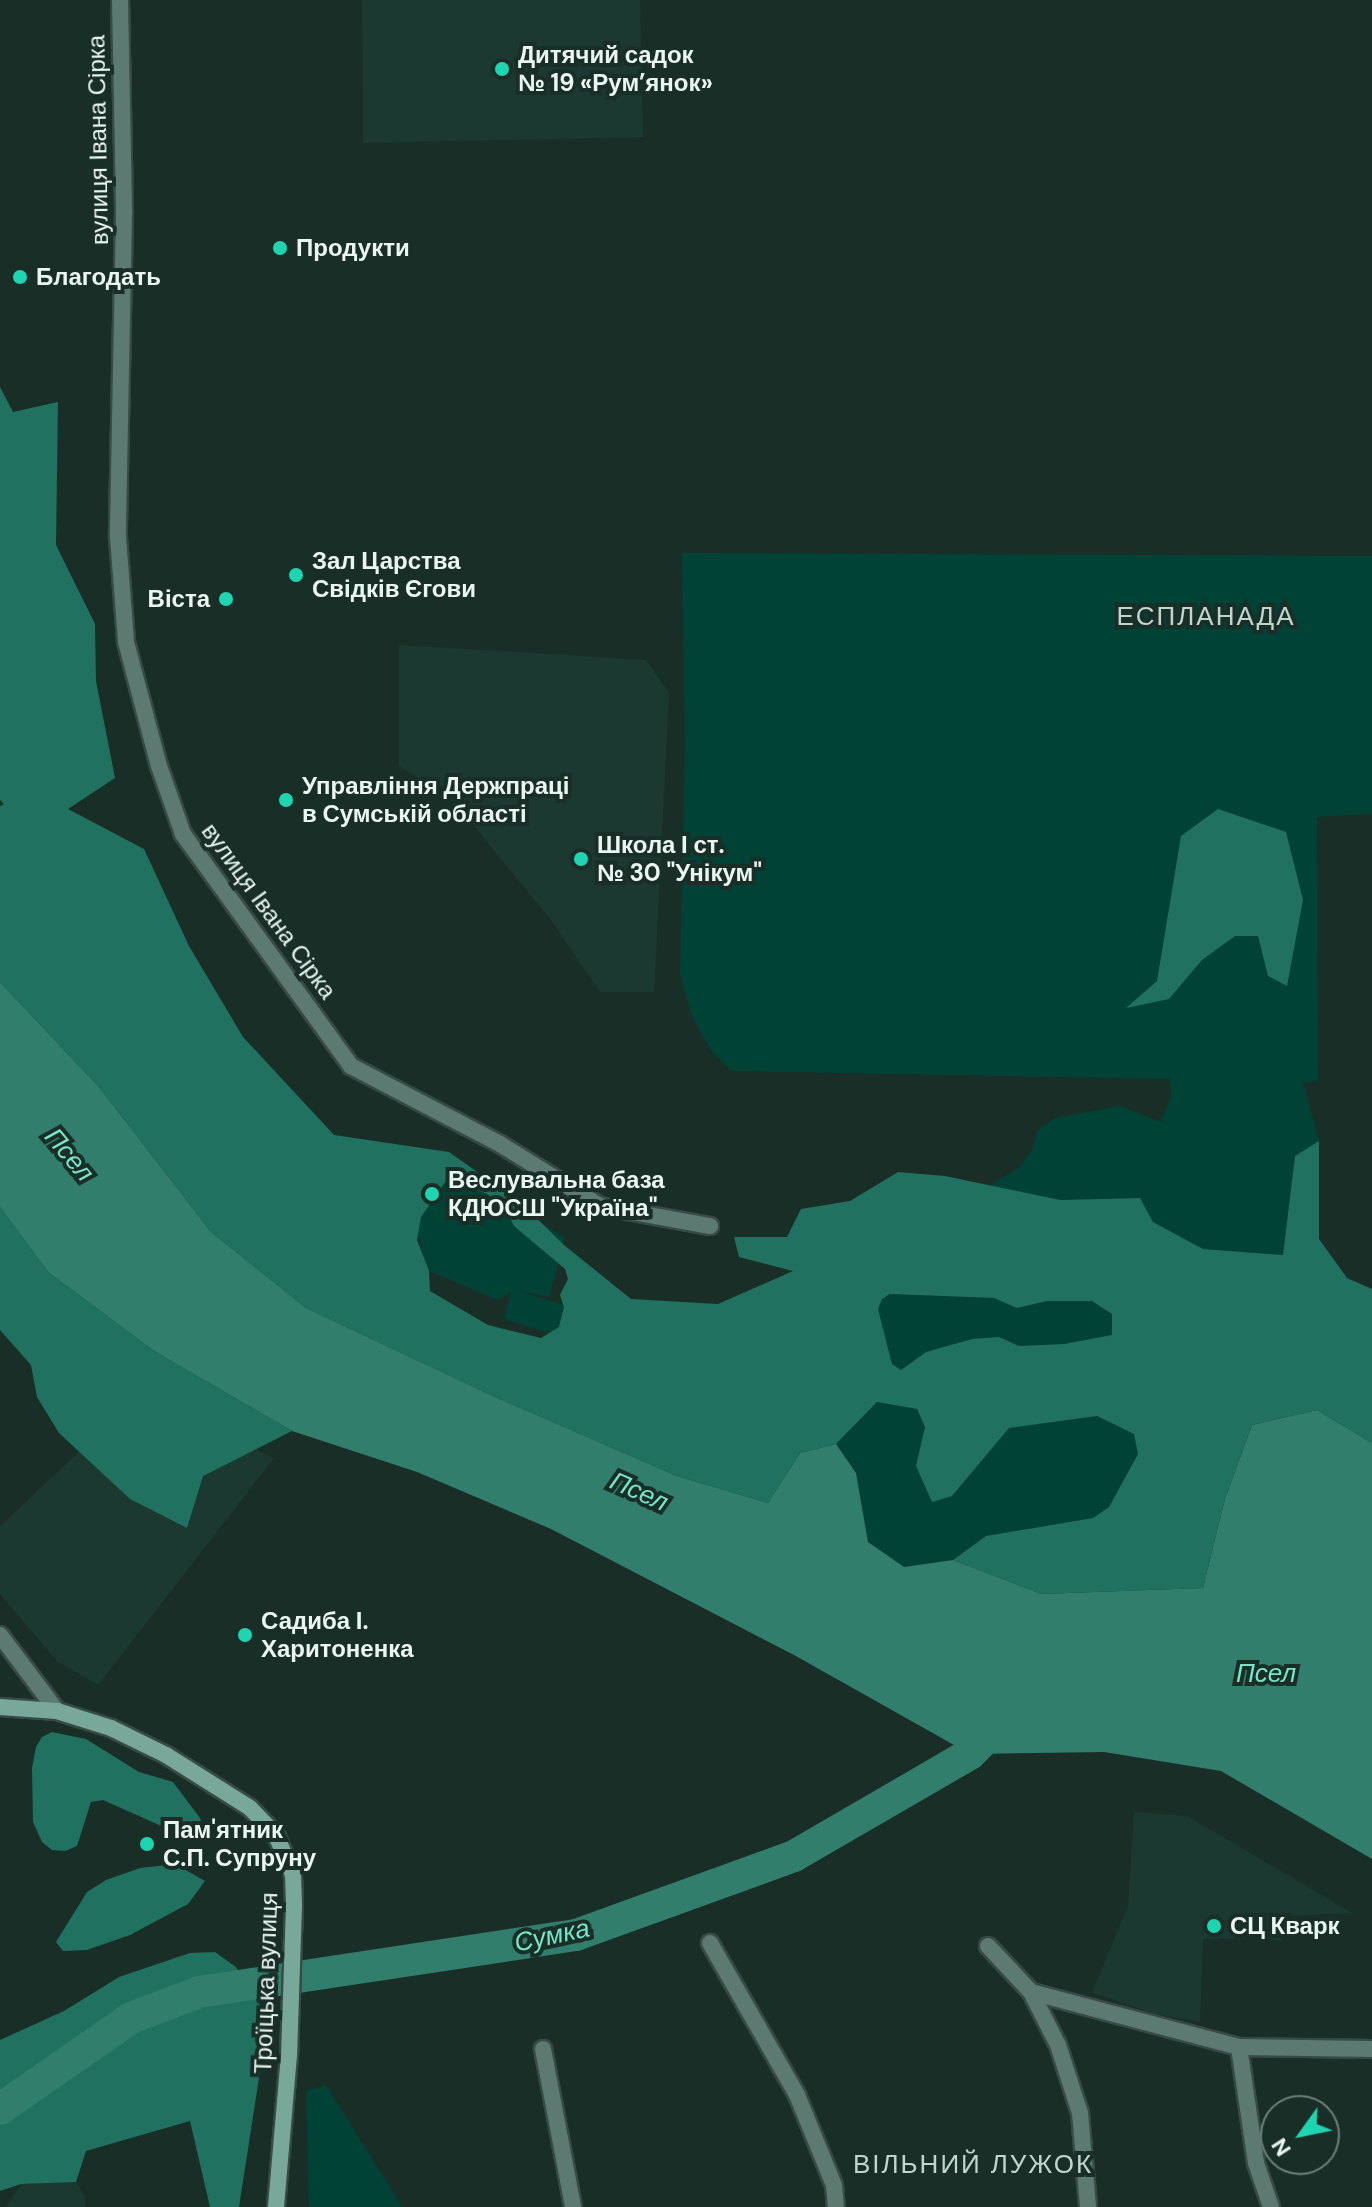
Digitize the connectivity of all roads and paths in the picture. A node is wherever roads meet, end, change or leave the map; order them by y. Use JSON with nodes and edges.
{"nodes":[{"id":1,"x":120,"y":0,"type":"edge"},
{"id":2,"x":710,"y":1226,"type":"dead end"},
{"id":3,"x":0,"y":1635,"type":"edge"},
{"id":4,"x":0,"y":1707,"type":"edge"},
{"id":5,"x":57,"y":1711,"type":"junction"},
{"id":6,"x":710,"y":1943,"type":"dead end"},
{"id":7,"x":988,"y":1946,"type":"dead end"},
{"id":8,"x":1031,"y":1992,"type":"junction"},
{"id":9,"x":1239,"y":2047,"type":"junction"},
{"id":10,"x":543,"y":2049,"type":"dead end"},
{"id":11,"x":1372,"y":2049,"type":"edge"},
{"id":12,"x":276,"y":2207,"type":"edge"},
{"id":13,"x":573,"y":2207,"type":"edge"},
{"id":14,"x":836,"y":2207,"type":"edge"},
{"id":15,"x":1088,"y":2207,"type":"edge"},
{"id":16,"x":1271,"y":2207,"type":"edge"}],
"edges":[{"from":1,"to":2,"type":"street","name":"вулиця Івана Сірка"},
{"from":3,"to":5,"type":"street"},
{"from":4,"to":5,"type":"main road","name":"Троїцька вулиця"},
{"from":5,"to":12,"type":"main road","name":"Троїцька вулиця"},
{"from":6,"to":14,"type":"street"},
{"from":7,"to":8,"type":"street"},
{"from":8,"to":9,"type":"street"},
{"from":8,"to":15,"type":"street"},
{"from":9,"to":11,"type":"street"},
{"from":9,"to":16,"type":"street"},
{"from":10,"to":13,"type":"street"}]}
